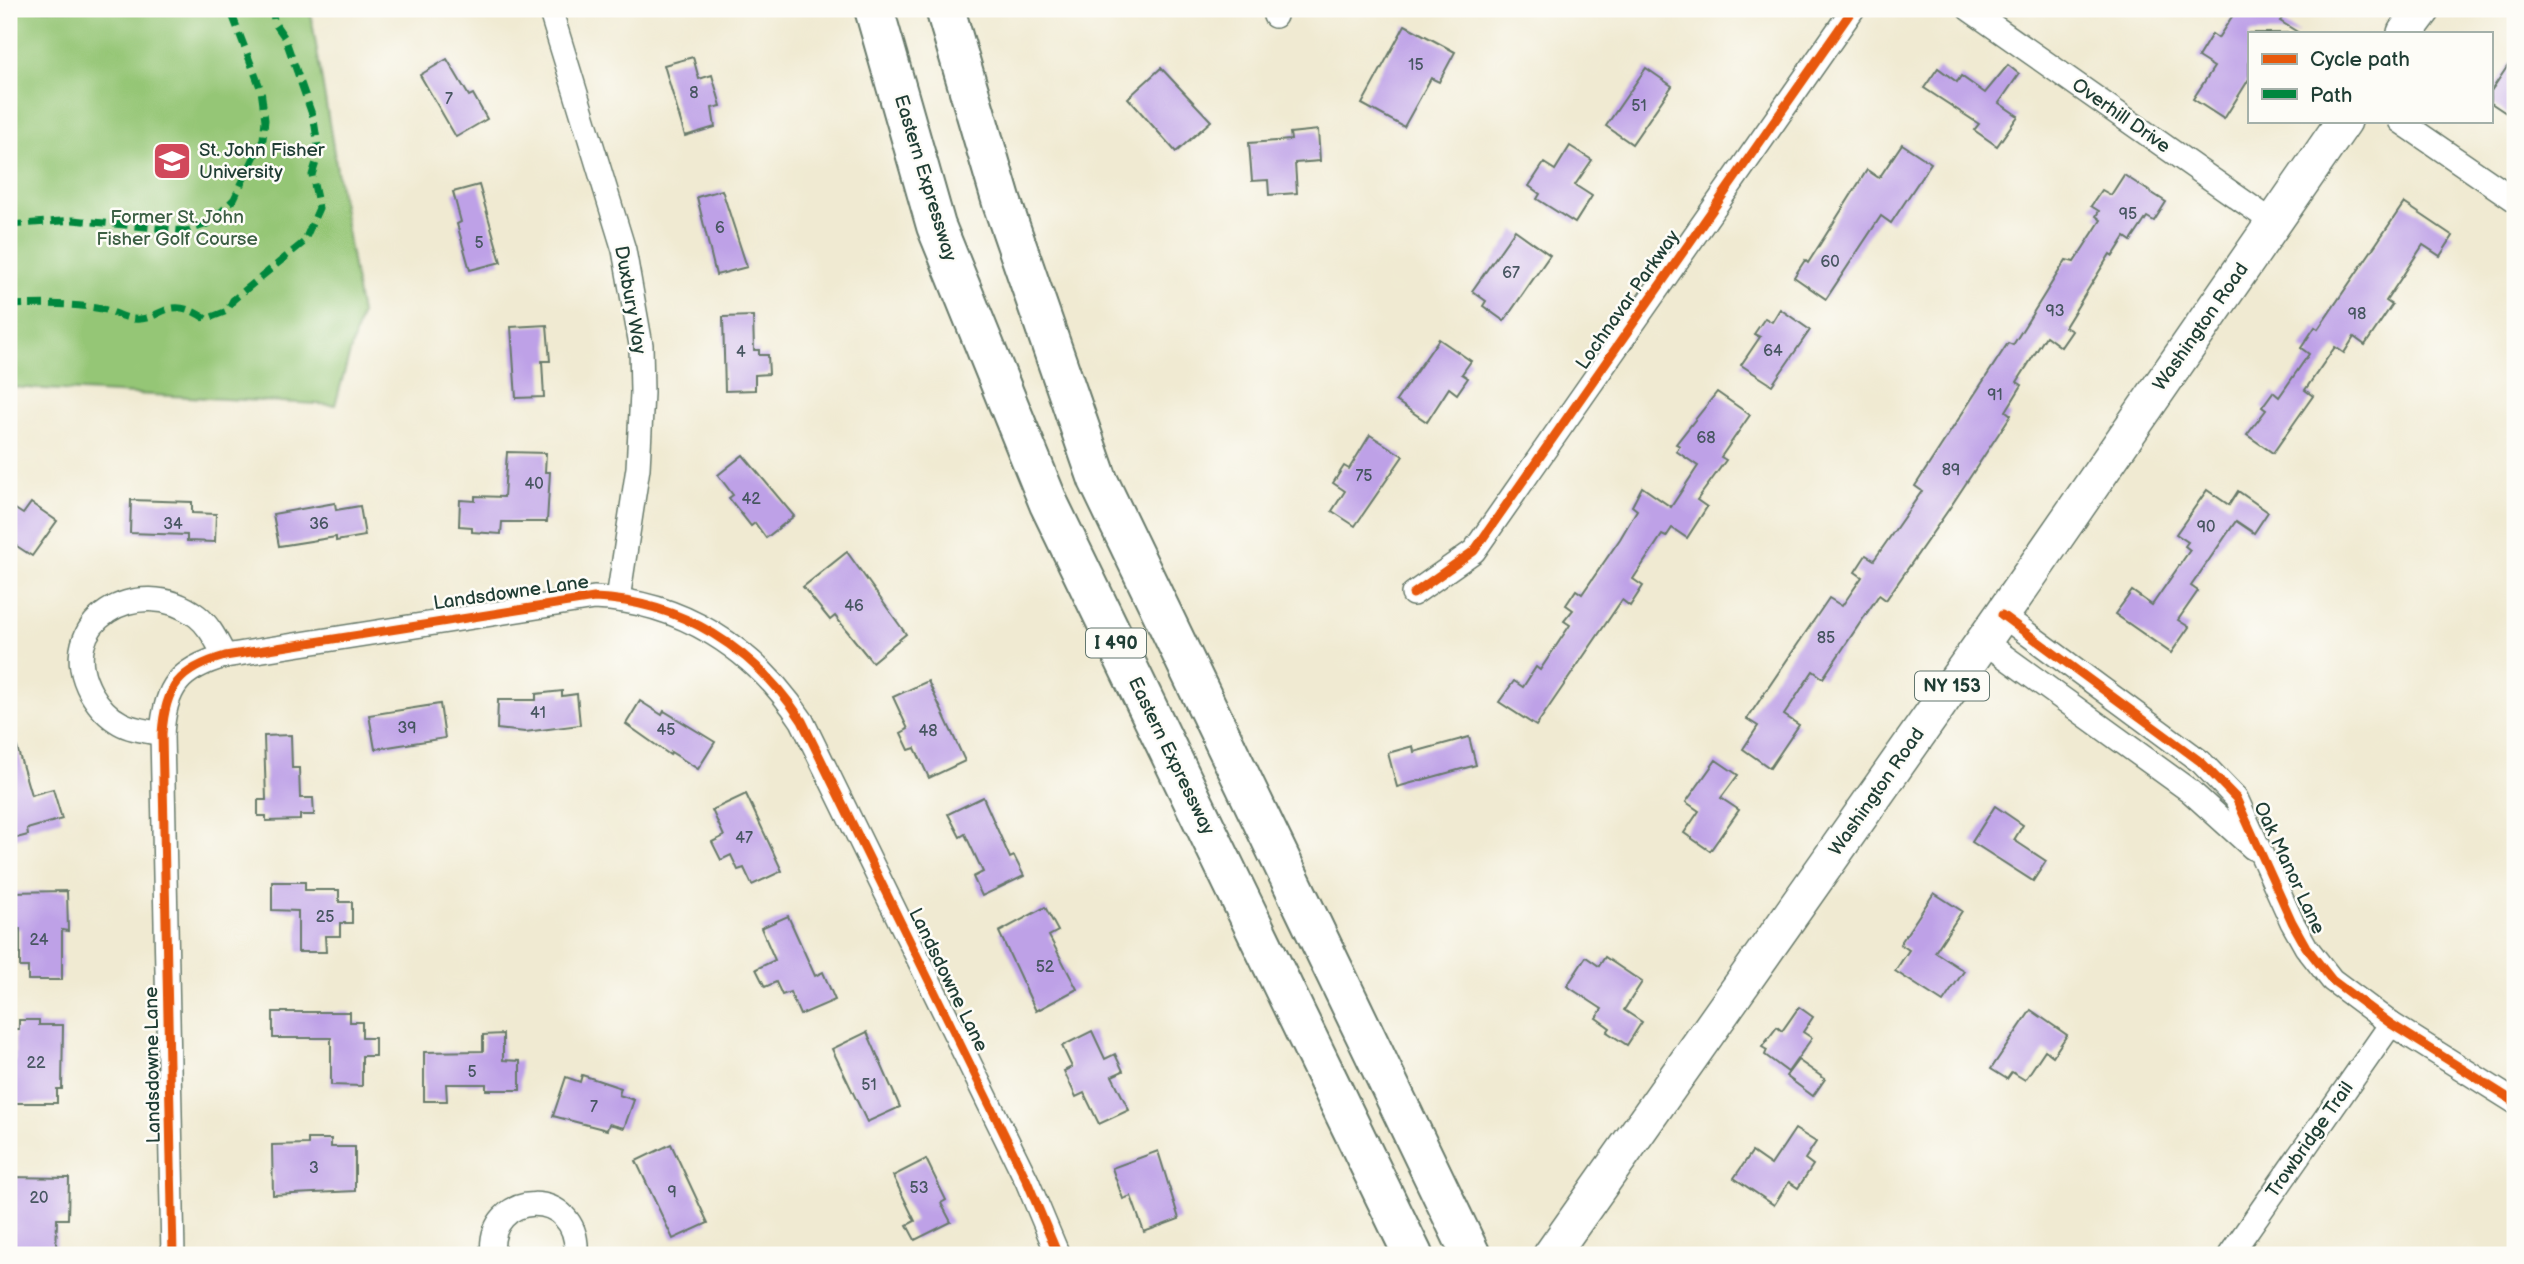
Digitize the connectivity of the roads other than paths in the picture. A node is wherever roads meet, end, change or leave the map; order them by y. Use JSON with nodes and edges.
{"nodes":[{"id":1,"x":550,"y":9,"type":"edge"},
{"id":2,"x":874,"y":9,"type":"edge"},
{"id":3,"x":945,"y":9,"type":"edge"},
{"id":4,"x":1853,"y":9,"type":"edge"},
{"id":5,"x":1969,"y":9,"type":"edge"},
{"id":6,"x":2423,"y":9,"type":"edge"},
{"id":7,"x":2407,"y":32,"type":"edge"},
{"id":8,"x":2343,"y":122,"type":"edge"},
{"id":9,"x":2401,"y":122,"type":"edge"},
{"id":10,"x":2515,"y":200,"type":"edge"},
{"id":11,"x":2274,"y":223,"type":"junction"},
{"id":12,"x":1413,"y":594,"type":"dead end"},
{"id":13,"x":618,"y":599,"type":"junction"},
{"id":14,"x":1993,"y":628,"type":"junction"},
{"id":15,"x":225,"y":656,"type":"junction"},
{"id":16,"x":162,"y":734,"type":"junction"},
{"id":17,"x":2265,"y":861,"type":"junction"},
{"id":18,"x":2390,"y":1024,"type":"junction"},
{"id":19,"x":2515,"y":1102,"type":"edge"},
{"id":20,"x":1553,"y":1252,"type":"edge"},
{"id":21,"x":173,"y":1255,"type":"edge"},
{"id":22,"x":493,"y":1255,"type":"edge"},
{"id":23,"x":576,"y":1255,"type":"edge"},
{"id":24,"x":1058,"y":1255,"type":"edge"},
{"id":25,"x":1413,"y":1255,"type":"edge"},
{"id":26,"x":1471,"y":1255,"type":"edge"},
{"id":27,"x":2230,"y":1255,"type":"edge"}],
"edges":[{"from":1,"to":13,"type":"street","name":"Duxbury Way"},
{"from":2,"to":25,"type":"highway","name":"Eastern Expressway","number":"I 490"},
{"from":3,"to":26,"type":"highway","number":"I 490"},
{"from":4,"to":12,"type":"street","name":"Lochnavar Parkway"},
{"from":5,"to":11,"type":"street","name":"Overhill Drive"},
{"from":6,"to":7,"type":"main road"},
{"from":8,"to":11,"type":"main road","name":"Washington Road","number":"NY 153"},
{"from":9,"to":10,"type":"street"},
{"from":11,"to":14,"type":"main road","name":"Washington Road","number":"NY 153"},
{"from":13,"to":15,"type":"street","name":"Landsdowne Lane"},
{"from":13,"to":24,"type":"street","name":"Landsdowne Lane"},
{"from":14,"to":17,"type":"street","name":"Oak Manor Lane"},
{"from":14,"to":17,"type":"street","name":"Oak Manor Lane"},
{"from":14,"to":20,"type":"main road","name":"Washington Road","number":"NY 153"},
{"from":15,"to":16,"type":"street","name":"Landsdowne Lane"},
{"from":15,"to":16,"type":"street"},
{"from":16,"to":21,"type":"street","name":"Landsdowne Lane"},
{"from":17,"to":18,"type":"street","name":"Oak Manor Lane"},
{"from":18,"to":19,"type":"street","name":"Oak Manor Lane"},
{"from":18,"to":27,"type":"street","name":"Trowbridge Trail"},
{"from":22,"to":23,"type":"street"}]}
